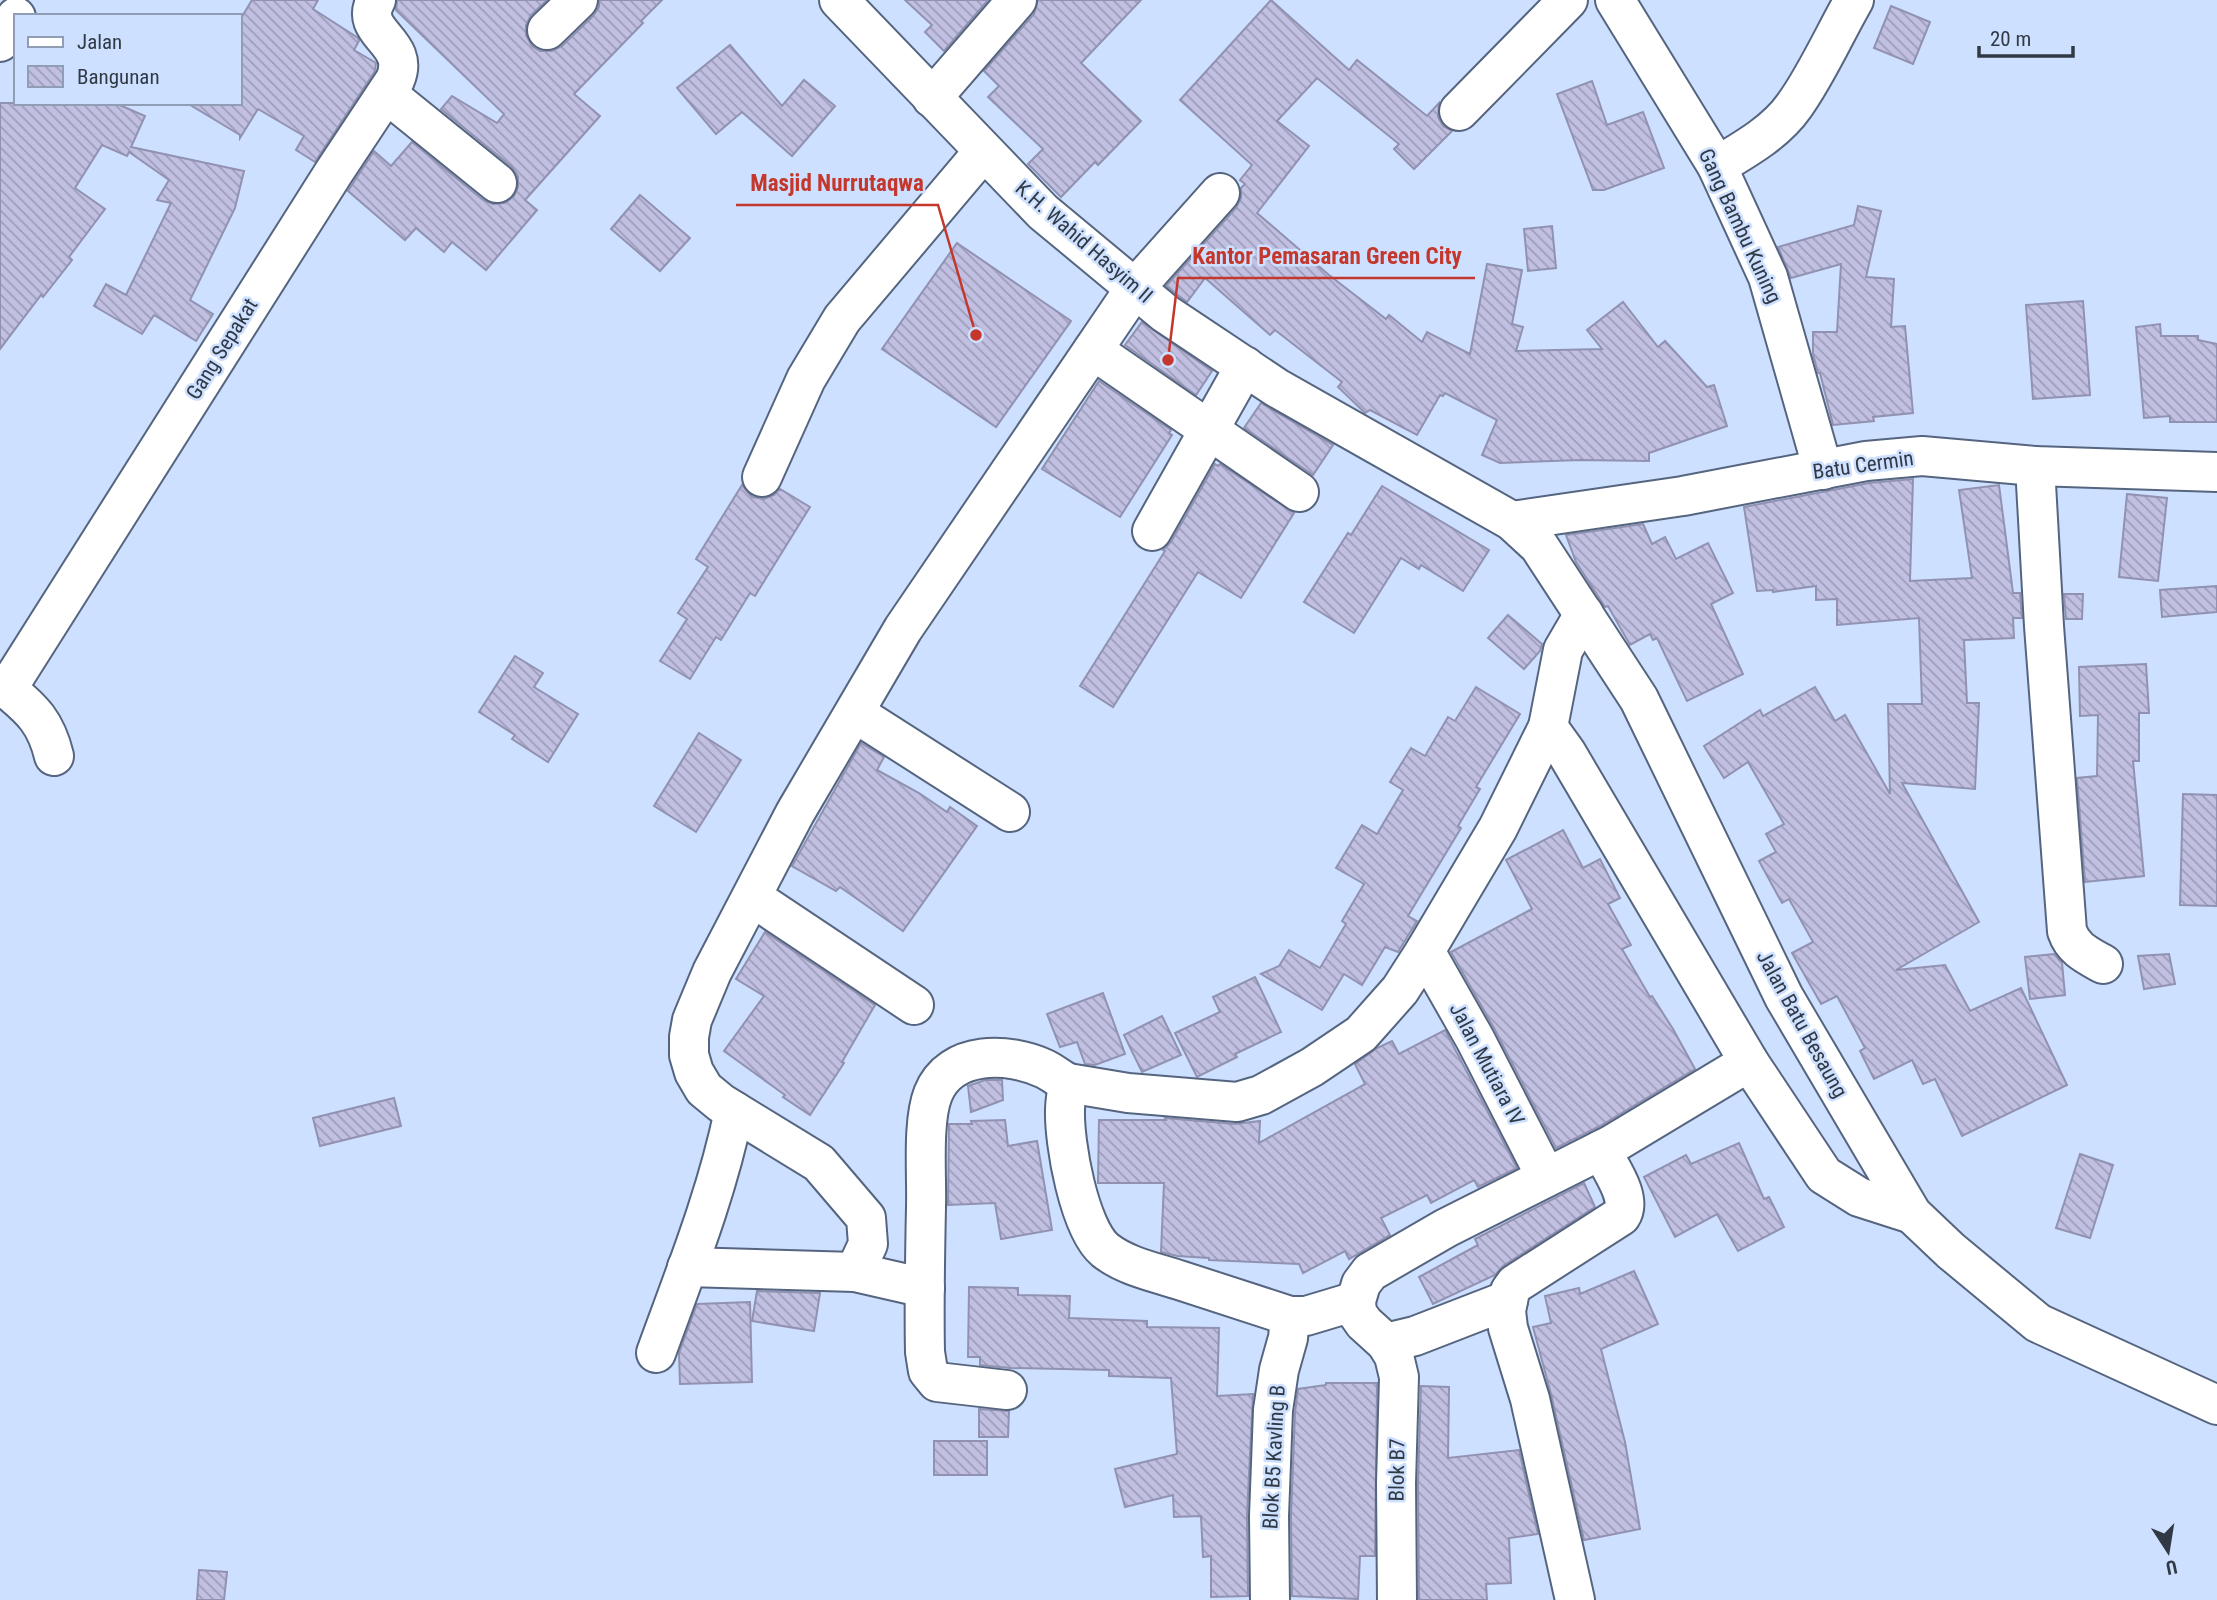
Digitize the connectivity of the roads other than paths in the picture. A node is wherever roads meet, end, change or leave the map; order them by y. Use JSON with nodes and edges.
{"nodes":[{"id":1,"x":376,"y":0,"type":"edge"},
{"id":2,"x":578,"y":0,"type":"edge"},
{"id":3,"x":839,"y":0,"type":"edge"},
{"id":4,"x":1017,"y":0,"type":"edge"},
{"id":5,"x":1568,"y":0,"type":"edge"},
{"id":6,"x":1615,"y":0,"type":"edge"},
{"id":7,"x":1854,"y":0,"type":"edge"},
{"id":8,"x":14,"y":19,"type":"edge"},
{"id":9,"x":547,"y":30,"type":"dead end"},
{"id":10,"x":0,"y":42,"type":"edge"},
{"id":11,"x":387,"y":94,"type":"junction"},
{"id":12,"x":932,"y":98,"type":"junction"},
{"id":13,"x":1459,"y":111,"type":"dead end"},
{"id":14,"x":983,"y":152,"type":"junction"},
{"id":15,"x":1717,"y":166,"type":"junction"},
{"id":16,"x":497,"y":183,"type":"dead end"},
{"id":17,"x":1220,"y":193,"type":"dead end"},
{"id":18,"x":1135,"y":288,"type":"junction"},
{"id":19,"x":1093,"y":350,"type":"junction"},
{"id":20,"x":1245,"y":366,"type":"junction"},
{"id":21,"x":1210,"y":431,"type":"junction"},
{"id":22,"x":2035,"y":466,"type":"junction"},
{"id":23,"x":1823,"y":470,"type":"junction"},
{"id":24,"x":2217,"y":472,"type":"edge"},
{"id":25,"x":762,"y":477,"type":"dead end"},
{"id":26,"x":1299,"y":492,"type":"dead end"},
{"id":27,"x":1512,"y":521,"type":"junction"},
{"id":28,"x":1152,"y":531,"type":"dead end"},
{"id":29,"x":1584,"y":614,"type":"junction"},
{"id":30,"x":3,"y":686,"type":"edge"},
{"id":31,"x":855,"y":713,"type":"junction"},
{"id":32,"x":1548,"y":727,"type":"junction"},
{"id":33,"x":54,"y":756,"type":"dead end"},
{"id":34,"x":1010,"y":813,"type":"dead end"},
{"id":35,"x":752,"y":897,"type":"junction"},
{"id":36,"x":1425,"y":951,"type":"junction"},
{"id":37,"x":2103,"y":964,"type":"dead end"},
{"id":38,"x":914,"y":1004,"type":"dead end"},
{"id":39,"x":1749,"y":1062,"type":"junction"},
{"id":40,"x":1068,"y":1083,"type":"junction"},
{"id":41,"x":734,"y":1111,"type":"junction"},
{"id":42,"x":1601,"y":1150,"type":"junction"},
{"id":43,"x":1546,"y":1177,"type":"junction"},
{"id":44,"x":1912,"y":1214,"type":"junction"},
{"id":45,"x":687,"y":1267,"type":"junction"},
{"id":46,"x":855,"y":1272,"type":"junction"},
{"id":47,"x":925,"y":1289,"type":"junction"},
{"id":48,"x":1508,"y":1300,"type":"junction"},
{"id":49,"x":1356,"y":1301,"type":"junction"},
{"id":50,"x":1290,"y":1316,"type":"junction"},
{"id":51,"x":1387,"y":1343,"type":"junction"},
{"id":52,"x":656,"y":1353,"type":"dead end"},
{"id":53,"x":1007,"y":1390,"type":"dead end"},
{"id":54,"x":2217,"y":1405,"type":"edge"},
{"id":55,"x":1270,"y":1600,"type":"edge"},
{"id":56,"x":1397,"y":1600,"type":"edge"},
{"id":57,"x":1575,"y":1600,"type":"edge"}],
"edges":[{"from":1,"to":11,"type":"street","name":"Gang Sepakat"},
{"from":2,"to":9,"type":"street"},
{"from":3,"to":12,"type":"street","name":"K.H. Wahid Hasyim II"},
{"from":4,"to":12,"type":"street"},
{"from":5,"to":13,"type":"street"},
{"from":6,"to":15,"type":"street","name":"Gang Bambu Kuning"},
{"from":7,"to":15,"type":"street"},
{"from":8,"to":10,"type":"street"},
{"from":11,"to":16,"type":"street"},
{"from":11,"to":30,"type":"street","name":"Gang Sepakat"},
{"from":12,"to":14,"type":"street","name":"K.H. Wahid Hasyim II"},
{"from":14,"to":18,"type":"street","name":"K.H. Wahid Hasyim II"},
{"from":14,"to":25,"type":"street"},
{"from":15,"to":23,"type":"street","name":"Gang Bambu Kuning"},
{"from":17,"to":18,"type":"street"},
{"from":18,"to":19,"type":"street"},
{"from":18,"to":20,"type":"street","name":"K.H. Wahid Hasyim II"},
{"from":19,"to":21,"type":"street"},
{"from":19,"to":31,"type":"street"},
{"from":20,"to":21,"type":"street"},
{"from":20,"to":27,"type":"street","name":"K.H. Wahid Hasyim II"},
{"from":21,"to":26,"type":"street"},
{"from":21,"to":28,"type":"street"},
{"from":22,"to":23,"type":"street","name":"Batu Cermin"},
{"from":22,"to":24,"type":"street","name":"Batu Cermin"},
{"from":22,"to":37,"type":"street"},
{"from":23,"to":27,"type":"street","name":"Batu Cermin"},
{"from":27,"to":29,"type":"street","name":"Jalan Batu Besaung"},
{"from":29,"to":32,"type":"street"},
{"from":29,"to":44,"type":"street","name":"Jalan Batu Besaung"},
{"from":30,"to":33,"type":"street"},
{"from":31,"to":34,"type":"street"},
{"from":31,"to":35,"type":"street"},
{"from":32,"to":36,"type":"street"},
{"from":32,"to":39,"type":"street"},
{"from":35,"to":38,"type":"street"},
{"from":35,"to":41,"type":"street"},
{"from":36,"to":40,"type":"street"},
{"from":36,"to":43,"type":"street","name":"Jalan Mutiara IV"},
{"from":39,"to":42,"type":"street"},
{"from":39,"to":44,"type":"street"},
{"from":40,"to":47,"type":"street"},
{"from":40,"to":50,"type":"street"},
{"from":41,"to":45,"type":"street"},
{"from":41,"to":46,"type":"street"},
{"from":42,"to":43,"type":"street"},
{"from":42,"to":48,"type":"street"},
{"from":43,"to":49,"type":"street"},
{"from":44,"to":54,"type":"street","name":"Jalan Batu Besaung"},
{"from":45,"to":46,"type":"street"},
{"from":45,"to":52,"type":"street"},
{"from":46,"to":47,"type":"street"},
{"from":47,"to":53,"type":"street"},
{"from":48,"to":51,"type":"street"},
{"from":48,"to":57,"type":"street"},
{"from":49,"to":50,"type":"street"},
{"from":49,"to":51,"type":"street"},
{"from":50,"to":55,"type":"street","name":"Blok B5 Kavling B"},
{"from":51,"to":56,"type":"street","name":"Blok B7"}]}
